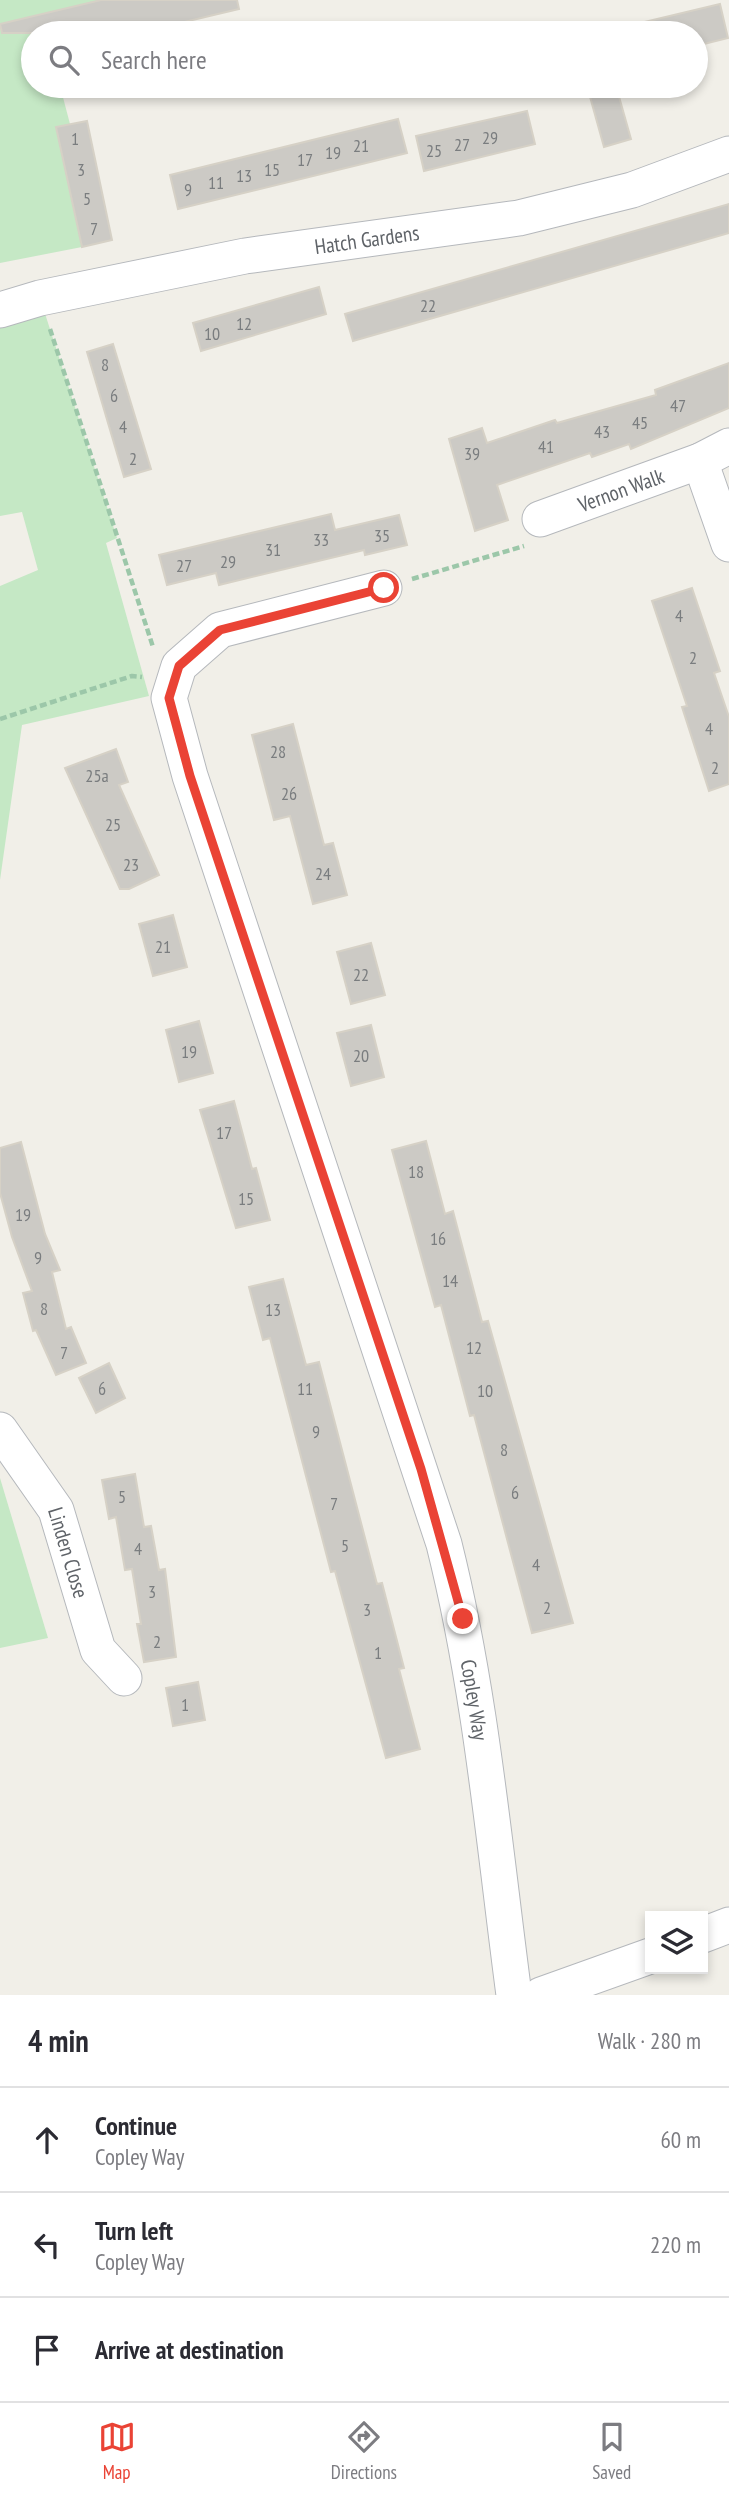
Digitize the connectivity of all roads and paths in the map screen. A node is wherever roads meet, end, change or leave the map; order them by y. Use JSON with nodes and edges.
{"nodes":[{"id":1,"x":729,"y":154,"type":"edge"},
{"id":2,"x":40,"y":299,"type":"junction"},
{"id":3,"x":0,"y":310,"type":"edge"},
{"id":4,"x":715,"y":453,"type":"edge"},
{"id":5,"x":540,"y":519,"type":"dead end"},
{"id":6,"x":729,"y":544,"type":"edge"},
{"id":7,"x":384,"y":588,"type":"dead end"},
{"id":8,"x":166,"y":689,"type":"junction"},
{"id":9,"x":1,"y":720,"type":"edge"},
{"id":10,"x":0,"y":1430,"type":"edge"},
{"id":11,"x":124,"y":1678,"type":"dead end"},
{"id":12,"x":729,"y":1925,"type":"edge"},
{"id":13,"x":708,"y":1934,"type":"edge"},
{"id":14,"x":645,"y":1958,"type":"edge"},
{"id":15,"x":514,"y":1995,"type":"edge"},
{"id":16,"x":541,"y":1995,"type":"edge"}],
"edges":[{"from":1,"to":2,"type":"street","name":"Hatch Gardens"},
{"from":2,"to":3,"type":"street","name":"Hatch Gardens"},
{"from":2,"to":8,"type":"path"},
{"from":4,"to":5,"type":"street","name":"Vernon Walk"},
{"from":4,"to":6,"type":"street","name":"Vernon Walk"},
{"from":7,"to":8,"type":"street"},
{"from":8,"to":9,"type":"path"},
{"from":8,"to":15,"type":"street","name":"Copley Way"},
{"from":10,"to":11,"type":"street","name":"Linden Close"},
{"from":12,"to":13,"type":"street"},
{"from":14,"to":16,"type":"street"}]}
